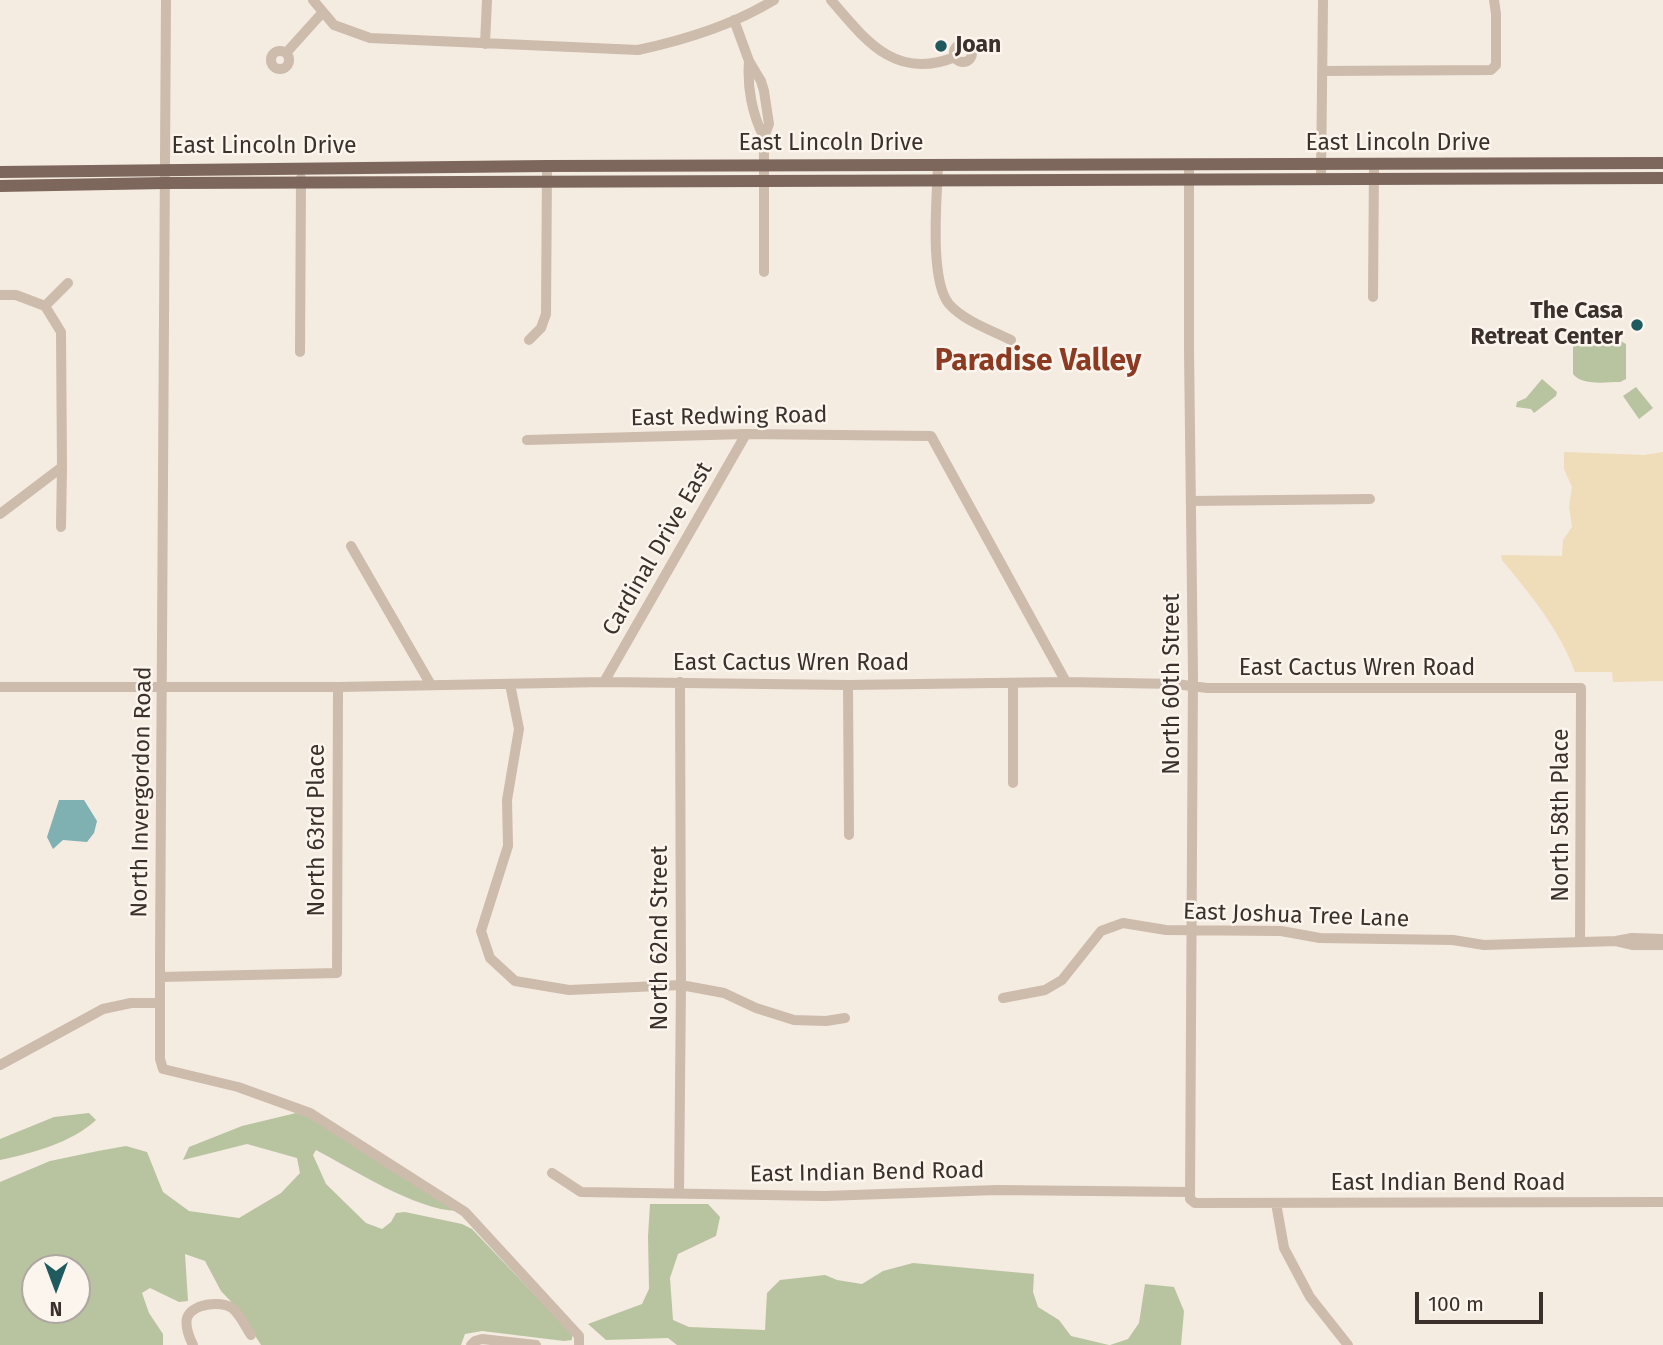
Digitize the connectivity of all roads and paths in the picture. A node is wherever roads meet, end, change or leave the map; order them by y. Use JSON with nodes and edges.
{"nodes":[{"id":1,"x":166,"y":0,"type":"edge"},
{"id":2,"x":313,"y":0,"type":"edge"},
{"id":3,"x":487,"y":0,"type":"edge"},
{"id":4,"x":774,"y":0,"type":"edge"},
{"id":5,"x":831,"y":0,"type":"edge"},
{"id":6,"x":1324,"y":0,"type":"edge"},
{"id":7,"x":1494,"y":0,"type":"edge"},
{"id":8,"x":323,"y":12,"type":"junction"},
{"id":9,"x":734,"y":20,"type":"junction"},
{"id":10,"x":485,"y":44,"type":"junction"},
{"id":11,"x":286,"y":53,"type":"dead end"},
{"id":12,"x":955,"y":57,"type":"dead end"},
{"id":13,"x":1323,"y":71,"type":"junction"},
{"id":14,"x":1663,"y":163,"type":"edge"},
{"id":15,"x":938,"y":165,"type":"junction"},
{"id":16,"x":1077,"y":165,"type":"junction"},
{"id":17,"x":1189,"y":165,"type":"junction"},
{"id":18,"x":1321,"y":165,"type":"junction"},
{"id":19,"x":1374,"y":165,"type":"junction"},
{"id":20,"x":547,"y":166,"type":"junction"},
{"id":21,"x":765,"y":166,"type":"junction"},
{"id":22,"x":301,"y":168,"type":"junction"},
{"id":23,"x":166,"y":169,"type":"junction"},
{"id":24,"x":15,"y":171,"type":"junction"},
{"id":25,"x":0,"y":172,"type":"edge"},
{"id":26,"x":1663,"y":178,"type":"edge"},
{"id":27,"x":1189,"y":179,"type":"junction"},
{"id":28,"x":1321,"y":179,"type":"junction"},
{"id":29,"x":1374,"y":179,"type":"junction"},
{"id":30,"x":938,"y":180,"type":"junction"},
{"id":31,"x":1077,"y":180,"type":"junction"},
{"id":32,"x":547,"y":181,"type":"junction"},
{"id":33,"x":765,"y":181,"type":"junction"},
{"id":34,"x":301,"y":182,"type":"junction"},
{"id":35,"x":165,"y":183,"type":"junction"},
{"id":36,"x":16,"y":185,"type":"junction"},
{"id":37,"x":0,"y":186,"type":"edge"},
{"id":38,"x":764,"y":272,"type":"dead end"},
{"id":39,"x":68,"y":283,"type":"dead end"},
{"id":40,"x":0,"y":295,"type":"edge"},
{"id":41,"x":1373,"y":297,"type":"dead end"},
{"id":42,"x":45,"y":306,"type":"junction"},
{"id":43,"x":530,"y":340,"type":"dead end"},
{"id":44,"x":1011,"y":340,"type":"dead end"},
{"id":45,"x":300,"y":352,"type":"dead end"},
{"id":46,"x":746,"y":434,"type":"junction"},
{"id":47,"x":527,"y":440,"type":"dead end"},
{"id":48,"x":62,"y":467,"type":"junction"},
{"id":49,"x":1370,"y":499,"type":"dead end"},
{"id":50,"x":1191,"y":501,"type":"junction"},
{"id":51,"x":0,"y":514,"type":"edge"},
{"id":52,"x":61,"y":527,"type":"dead end"},
{"id":53,"x":351,"y":545,"type":"dead end"},
{"id":54,"x":604,"y":682,"type":"junction"},
{"id":55,"x":680,"y":682,"type":"junction"},
{"id":56,"x":1066,"y":682,"type":"junction"},
{"id":57,"x":1013,"y":683,"type":"junction"},
{"id":58,"x":510,"y":684,"type":"junction"},
{"id":59,"x":431,"y":685,"type":"junction"},
{"id":60,"x":848,"y":685,"type":"junction"},
{"id":61,"x":0,"y":687,"type":"edge"},
{"id":62,"x":338,"y":687,"type":"junction"},
{"id":63,"x":1193,"y":687,"type":"junction"},
{"id":64,"x":163,"y":688,"type":"junction"},
{"id":65,"x":1581,"y":688,"type":"joint"},
{"id":66,"x":1013,"y":783,"type":"dead end"},
{"id":67,"x":849,"y":835,"type":"dead end"},
{"id":68,"x":1192,"y":931,"type":"junction"},
{"id":69,"x":1663,"y":939,"type":"edge"},
{"id":70,"x":1616,"y":941,"type":"junction"},
{"id":71,"x":1580,"y":942,"type":"junction"},
{"id":72,"x":1663,"y":945,"type":"edge"},
{"id":73,"x":160,"y":977,"type":"junction"},
{"id":74,"x":681,"y":985,"type":"junction"},
{"id":75,"x":1003,"y":998,"type":"dead end"},
{"id":76,"x":160,"y":1003,"type":"junction"},
{"id":77,"x":845,"y":1018,"type":"dead end"},
{"id":78,"x":0,"y":1065,"type":"edge"},
{"id":79,"x":552,"y":1173,"type":"dead end"},
{"id":80,"x":678,"y":1193,"type":"junction"},
{"id":81,"x":1190,"y":1196,"type":"junction"},
{"id":82,"x":1663,"y":1202,"type":"edge"},
{"id":83,"x":1276,"y":1203,"type":"junction"},
{"id":84,"x":251,"y":1335,"type":"dead end"},
{"id":85,"x":193,"y":1345,"type":"edge"},
{"id":86,"x":471,"y":1345,"type":"edge"},
{"id":87,"x":536,"y":1345,"type":"edge"},
{"id":88,"x":579,"y":1345,"type":"edge"},
{"id":89,"x":1348,"y":1345,"type":"edge"}],
"edges":[{"from":1,"to":23,"type":"street","name":"North Invergordon Road"},
{"from":2,"to":8,"type":"street"},
{"from":3,"to":10,"type":"street"},
{"from":4,"to":9,"type":"street"},
{"from":5,"to":12,"type":"street"},
{"from":6,"to":13,"type":"street"},
{"from":7,"to":13,"type":"street"},
{"from":8,"to":10,"type":"street"},
{"from":8,"to":11,"type":"street"},
{"from":9,"to":10,"type":"street"},
{"from":9,"to":21,"type":"street"},
{"from":13,"to":18,"type":"street"},
{"from":14,"to":19,"type":"main road","name":"East Lincoln Drive"},
{"from":15,"to":16,"type":"main road","name":"East Lincoln Drive"},
{"from":15,"to":21,"type":"main road","name":"East Lincoln Drive"},
{"from":15,"to":30,"type":"street"},
{"from":16,"to":17,"type":"main road","name":"East Lincoln Drive"},
{"from":16,"to":31,"type":"main road"},
{"from":17,"to":18,"type":"main road","name":"East Lincoln Drive"},
{"from":17,"to":27,"type":"street","name":"North 60th Street"},
{"from":18,"to":19,"type":"main road","name":"East Lincoln Drive"},
{"from":18,"to":28,"type":"street"},
{"from":19,"to":29,"type":"street"},
{"from":20,"to":21,"type":"main road","name":"East Lincoln Drive"},
{"from":20,"to":22,"type":"main road","name":"East Lincoln Drive"},
{"from":20,"to":32,"type":"street"},
{"from":21,"to":33,"type":"street"},
{"from":22,"to":23,"type":"main road","name":"East Lincoln Drive"},
{"from":22,"to":34,"type":"street"},
{"from":23,"to":24,"type":"main road","name":"East Lincoln Drive"},
{"from":23,"to":35,"type":"street","name":"North Invergordon Road"},
{"from":24,"to":25,"type":"main road","name":"East Lincoln Drive"},
{"from":24,"to":36,"type":"main road"},
{"from":26,"to":29,"type":"main road","name":"East Lincoln Drive"},
{"from":27,"to":28,"type":"main road","name":"East Lincoln Drive"},
{"from":27,"to":31,"type":"main road","name":"East Lincoln Drive"},
{"from":27,"to":50,"type":"street","name":"North 60th Street"},
{"from":28,"to":29,"type":"main road","name":"East Lincoln Drive"},
{"from":29,"to":41,"type":"street"},
{"from":30,"to":31,"type":"main road","name":"East Lincoln Drive"},
{"from":30,"to":33,"type":"main road","name":"East Lincoln Drive"},
{"from":30,"to":44,"type":"street"},
{"from":32,"to":33,"type":"main road","name":"East Lincoln Drive"},
{"from":32,"to":34,"type":"main road","name":"East Lincoln Drive"},
{"from":32,"to":43,"type":"street"},
{"from":33,"to":38,"type":"street"},
{"from":34,"to":35,"type":"main road","name":"East Lincoln Drive"},
{"from":34,"to":45,"type":"street"},
{"from":35,"to":36,"type":"main road","name":"East Lincoln Drive"},
{"from":35,"to":64,"type":"street","name":"North Invergordon Road"},
{"from":36,"to":37,"type":"main road","name":"East Lincoln Drive"},
{"from":39,"to":42,"type":"street"},
{"from":40,"to":42,"type":"street"},
{"from":42,"to":48,"type":"street"},
{"from":46,"to":47,"type":"street","name":"East Redwing Road"},
{"from":46,"to":54,"type":"street","name":"Cardinal Drive East"},
{"from":46,"to":56,"type":"street","name":"East Redwing Road"},
{"from":48,"to":51,"type":"street"},
{"from":48,"to":52,"type":"street"},
{"from":49,"to":50,"type":"street"},
{"from":50,"to":63,"type":"street","name":"North 60th Street"},
{"from":53,"to":59,"type":"street"},
{"from":54,"to":55,"type":"street","name":"East Cactus Wren Road"},
{"from":54,"to":58,"type":"street","name":"East Cactus Wren Road"},
{"from":55,"to":60,"type":"street","name":"East Cactus Wren Road"},
{"from":55,"to":74,"type":"street","name":"North 62nd Street"},
{"from":56,"to":57,"type":"street","name":"East Cactus Wren Road"},
{"from":56,"to":63,"type":"street","name":"East Cactus Wren Road"},
{"from":57,"to":60,"type":"street","name":"East Cactus Wren Road"},
{"from":57,"to":66,"type":"street"},
{"from":58,"to":59,"type":"street","name":"East Cactus Wren Road"},
{"from":58,"to":74,"type":"street"},
{"from":59,"to":62,"type":"street","name":"East Cactus Wren Road"},
{"from":60,"to":67,"type":"street"},
{"from":61,"to":64,"type":"street","name":"East Cactus Wren Road"},
{"from":62,"to":64,"type":"street","name":"East Cactus Wren Road"},
{"from":62,"to":73,"type":"street","name":"North 63rd Place"},
{"from":63,"to":65,"type":"street","name":"East Cactus Wren Road"},
{"from":63,"to":68,"type":"street","name":"North 60th Street"},
{"from":64,"to":73,"type":"street","name":"North Invergordon Road"},
{"from":65,"to":71,"type":"street","name":"North 58th Place"},
{"from":68,"to":71,"type":"street","name":"East Joshua Tree Lane"},
{"from":68,"to":75,"type":"street","name":"East Joshua Tree Lane"},
{"from":68,"to":81,"type":"street","name":"North 60th Street"},
{"from":69,"to":70,"type":"street","name":"East Joshua Tree Lane"},
{"from":70,"to":71,"type":"street","name":"East Joshua Tree Lane"},
{"from":70,"to":72,"type":"street","name":"East Joshua Tree Lane"},
{"from":73,"to":76,"type":"street","name":"North Invergordon Road"},
{"from":74,"to":77,"type":"street"},
{"from":74,"to":80,"type":"street","name":"North 62nd Street"},
{"from":76,"to":78,"type":"street"},
{"from":76,"to":88,"type":"street","name":"North Invergordon Road"},
{"from":79,"to":80,"type":"street","name":"East Indian Bend Road"},
{"from":80,"to":81,"type":"street","name":"East Indian Bend Road"},
{"from":81,"to":83,"type":"street","name":"East Indian Bend Road"},
{"from":82,"to":83,"type":"street","name":"East Indian Bend Road"},
{"from":83,"to":89,"type":"street"},
{"from":84,"to":85,"type":"street"},
{"from":86,"to":87,"type":"street"}]}
